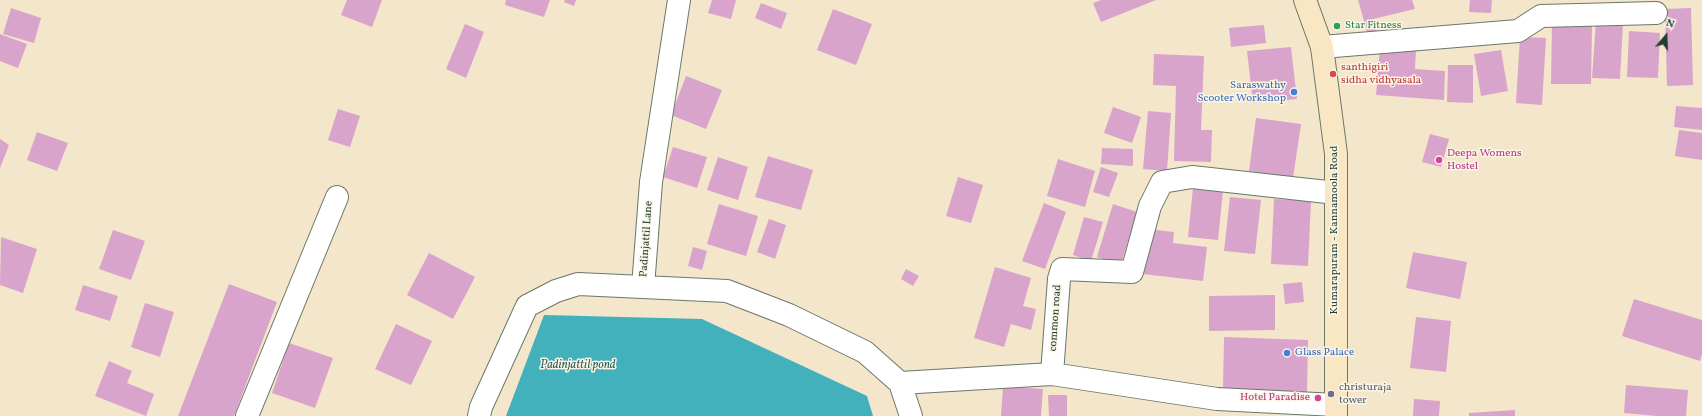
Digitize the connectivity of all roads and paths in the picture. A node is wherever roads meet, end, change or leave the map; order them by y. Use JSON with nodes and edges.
{"nodes":[{"id":1,"x":679,"y":0,"type":"edge"},
{"id":2,"x":1305,"y":0,"type":"edge"},
{"id":3,"x":1656,"y":13,"type":"dead end"},
{"id":4,"x":1322,"y":48,"type":"junction"},
{"id":5,"x":1336,"y":193,"type":"junction"},
{"id":6,"x":337,"y":197,"type":"dead end"},
{"id":7,"x":644,"y":287,"type":"junction"},
{"id":8,"x":1052,"y":374,"type":"junction"},
{"id":9,"x":900,"y":383,"type":"junction"},
{"id":10,"x":1336,"y":410,"type":"edge"},
{"id":11,"x":247,"y":416,"type":"edge"},
{"id":12,"x":479,"y":416,"type":"edge"},
{"id":13,"x":911,"y":416,"type":"edge"}],
"edges":[{"from":1,"to":7,"type":"street","name":"Padinjattil Lane"},
{"from":2,"to":4,"type":"main road","name":"Kumarapuram - Kannamoola Road"},
{"from":3,"to":4,"type":"street"},
{"from":4,"to":5,"type":"main road","name":"Kumarapuram - Kannamoola Road"},
{"from":5,"to":8,"type":"street","name":"common road"},
{"from":5,"to":10,"type":"main road","name":"Kumarapuram - Kannamoola Road"},
{"from":6,"to":11,"type":"street"},
{"from":7,"to":9,"type":"street"},
{"from":7,"to":12,"type":"street","name":"Padinjattil Lane"},
{"from":8,"to":9,"type":"street"},
{"from":8,"to":10,"type":"street"},
{"from":9,"to":13,"type":"street"}]}
